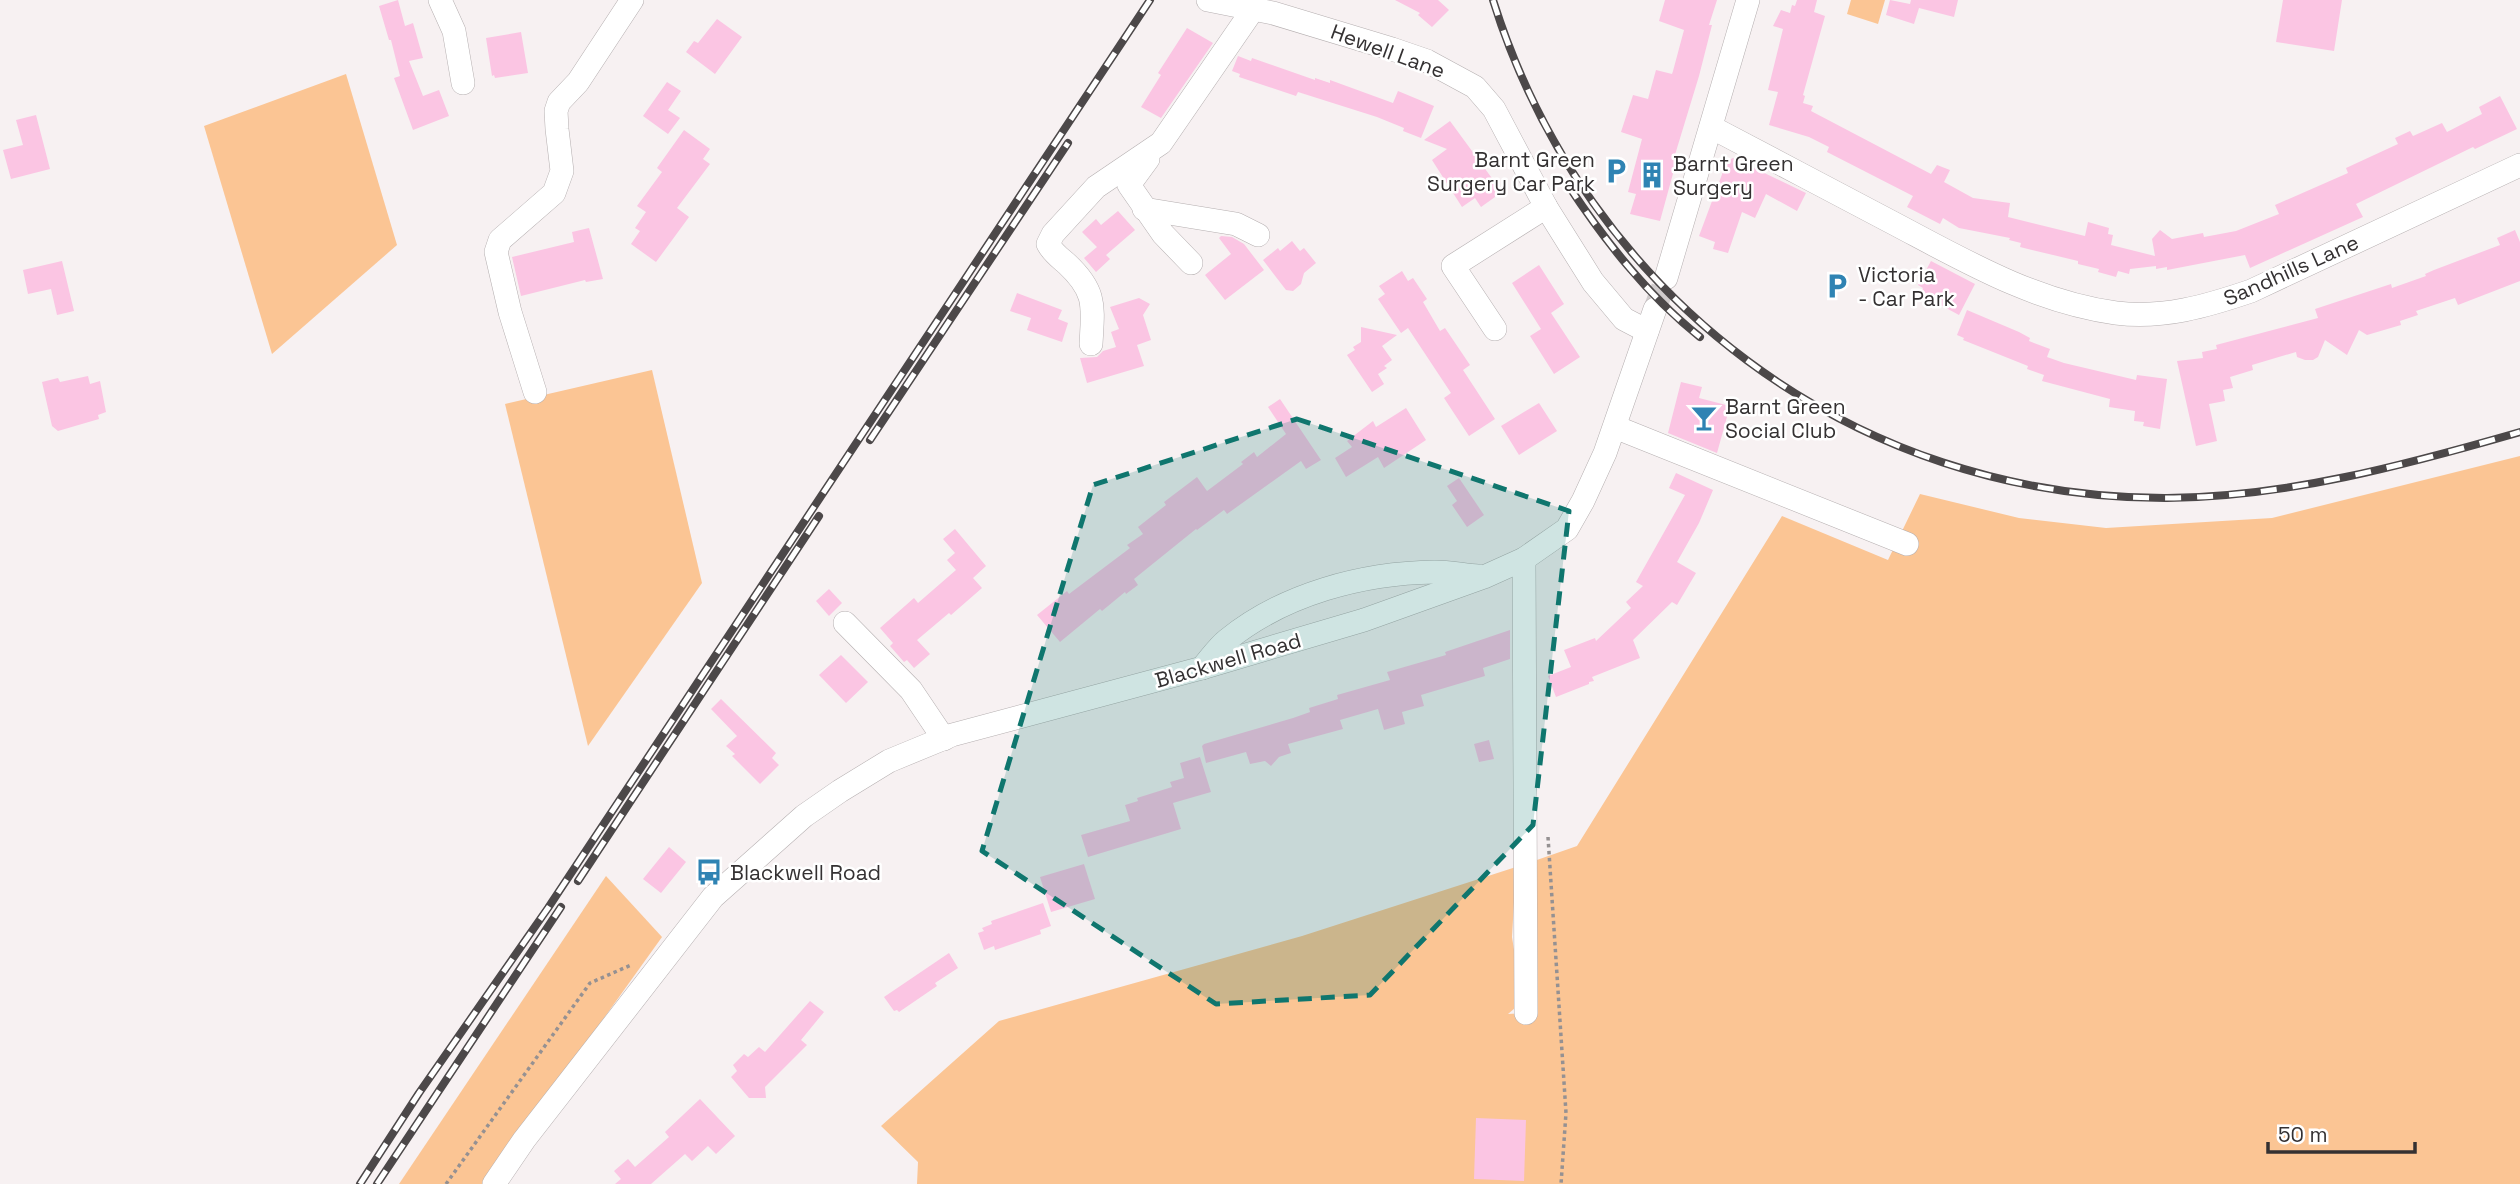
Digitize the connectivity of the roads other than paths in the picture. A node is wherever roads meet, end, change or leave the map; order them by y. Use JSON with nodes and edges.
{"nodes":[{"id":1,"x":440,"y":0,"type":"edge"},
{"id":2,"x":632,"y":0,"type":"edge"},
{"id":3,"x":1208,"y":0,"type":"edge"},
{"id":4,"x":1748,"y":0,"type":"edge"},
{"id":5,"x":1250,"y":5,"type":"edge"},
{"id":6,"x":463,"y":83,"type":"dead end"},
{"id":7,"x":1711,"y":127,"type":"junction"},
{"id":8,"x":1161,"y":143,"type":"junction"},
{"id":9,"x":2520,"y":164,"type":"edge"},
{"id":10,"x":1546,"y":207,"type":"junction"},
{"id":11,"x":1144,"y":209,"type":"junction"},
{"id":12,"x":1258,"y":235,"type":"dead end"},
{"id":13,"x":1191,"y":263,"type":"dead end"},
{"id":14,"x":1666,"y":278,"type":"tunnel mouth"},
{"id":15,"x":1651,"y":320,"type":"joint"},
{"id":16,"x":1495,"y":329,"type":"dead end"},
{"id":17,"x":1091,"y":344,"type":"dead end"},
{"id":18,"x":535,"y":392,"type":"dead end"},
{"id":19,"x":1615,"y":426,"type":"junction"},
{"id":20,"x":1907,"y":544,"type":"dead end"},
{"id":21,"x":1524,"y":559,"type":"junction"},
{"id":22,"x":1485,"y":577,"type":"junction"},
{"id":23,"x":845,"y":623,"type":"dead end"},
{"id":24,"x":1202,"y":668,"type":"junction"},
{"id":25,"x":943,"y":739,"type":"junction"},
{"id":26,"x":1526,"y":1013,"type":"dead end"},
{"id":27,"x":494,"y":1184,"type":"edge"}],
"edges":[{"from":1,"to":6,"type":"street"},
{"from":2,"to":18,"type":"street"},
{"from":3,"to":5,"type":"street","name":"Hewell Lane"},
{"from":4,"to":7,"type":"street"},
{"from":5,"to":8,"type":"street"},
{"from":5,"to":10,"type":"street","name":"Hewell Lane"},
{"from":7,"to":9,"type":"street","name":"Sandhills Lane"},
{"from":7,"to":14,"type":"street"},
{"from":8,"to":11,"type":"street"},
{"from":8,"to":17,"type":"street"},
{"from":10,"to":15,"type":"street","name":"Hewell Lane"},
{"from":10,"to":16,"type":"street"},
{"from":11,"to":12,"type":"street"},
{"from":11,"to":13,"type":"street"},
{"from":15,"to":19,"type":"street","name":"Blackwell Road"},
{"from":19,"to":20,"type":"street"},
{"from":19,"to":21,"type":"street","name":"Blackwell Road"},
{"from":21,"to":22,"type":"street","name":"Blackwell Road"},
{"from":21,"to":26,"type":"street"},
{"from":22,"to":24,"type":"street","name":"Blackwell Road"},
{"from":22,"to":24,"type":"street"},
{"from":23,"to":25,"type":"street"},
{"from":24,"to":25,"type":"street","name":"Blackwell Road"},
{"from":25,"to":27,"type":"street","name":"Blackwell Road"}]}
